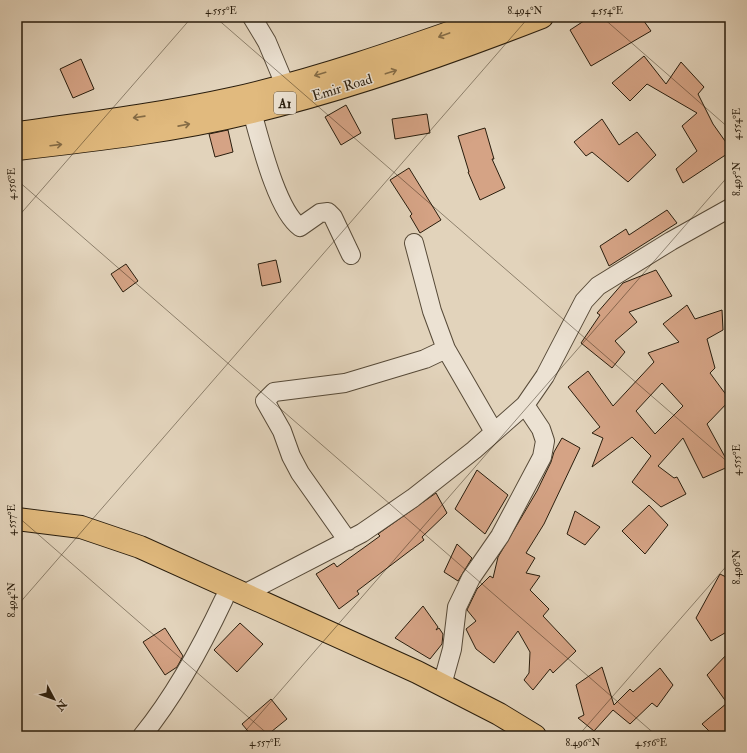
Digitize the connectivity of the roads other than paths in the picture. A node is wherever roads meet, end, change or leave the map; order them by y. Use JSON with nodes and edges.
{"nodes":[{"id":1,"x":252,"y":17,"type":"edge"},
{"id":2,"x":494,"y":17,"type":"edge"},
{"id":3,"x":542,"y":17,"type":"edge"},
{"id":4,"x":285,"y":85,"type":"junction"},
{"id":5,"x":252,"y":112,"type":"junction"},
{"id":6,"x":17,"y":133,"type":"edge"},
{"id":7,"x":17,"y":149,"type":"edge"},
{"id":8,"x":730,"y":208,"type":"edge"},
{"id":9,"x":414,"y":243,"type":"dead end"},
{"id":10,"x":351,"y":255,"type":"dead end"},
{"id":11,"x":446,"y":350,"type":"junction"},
{"id":12,"x":525,"y":404,"type":"junction"},
{"id":13,"x":494,"y":432,"type":"junction"},
{"id":14,"x":17,"y":519,"type":"edge"},
{"id":15,"x":17,"y":533,"type":"edge"},
{"id":16,"x":348,"y":541,"type":"junction"},
{"id":17,"x":234,"y":596,"type":"junction"},
{"id":18,"x":442,"y":685,"type":"junction"},
{"id":19,"x":142,"y":736,"type":"edge"},
{"id":20,"x":510,"y":736,"type":"edge"},
{"id":21,"x":535,"y":736,"type":"edge"}],
"edges":[{"from":1,"to":4,"type":"street"},
{"from":2,"to":4,"type":"main road","name":"Emir Road","number":"A1","one_way":true},
{"from":5,"to":3,"type":"main road","name":"Emir Road","number":"A1","one_way":true},
{"from":4,"to":6,"type":"main road","name":"Emir Road","number":"A1","one_way":true},
{"from":7,"to":5,"type":"main road","name":"Emir Road","number":"A1","one_way":true},
{"from":5,"to":10,"type":"street"},
{"from":8,"to":12,"type":"street"},
{"from":9,"to":11,"type":"street"},
{"from":11,"to":13,"type":"street"},
{"from":11,"to":16,"type":"street"},
{"from":12,"to":13,"type":"street"},
{"from":12,"to":18,"type":"street"},
{"from":13,"to":16,"type":"street"},
{"from":14,"to":17,"type":"main road"},
{"from":15,"to":17,"type":"main road"},
{"from":16,"to":17,"type":"street"},
{"from":17,"to":18,"type":"main road"},
{"from":17,"to":19,"type":"street"},
{"from":17,"to":20,"type":"main road"},
{"from":18,"to":21,"type":"main road"}]}
